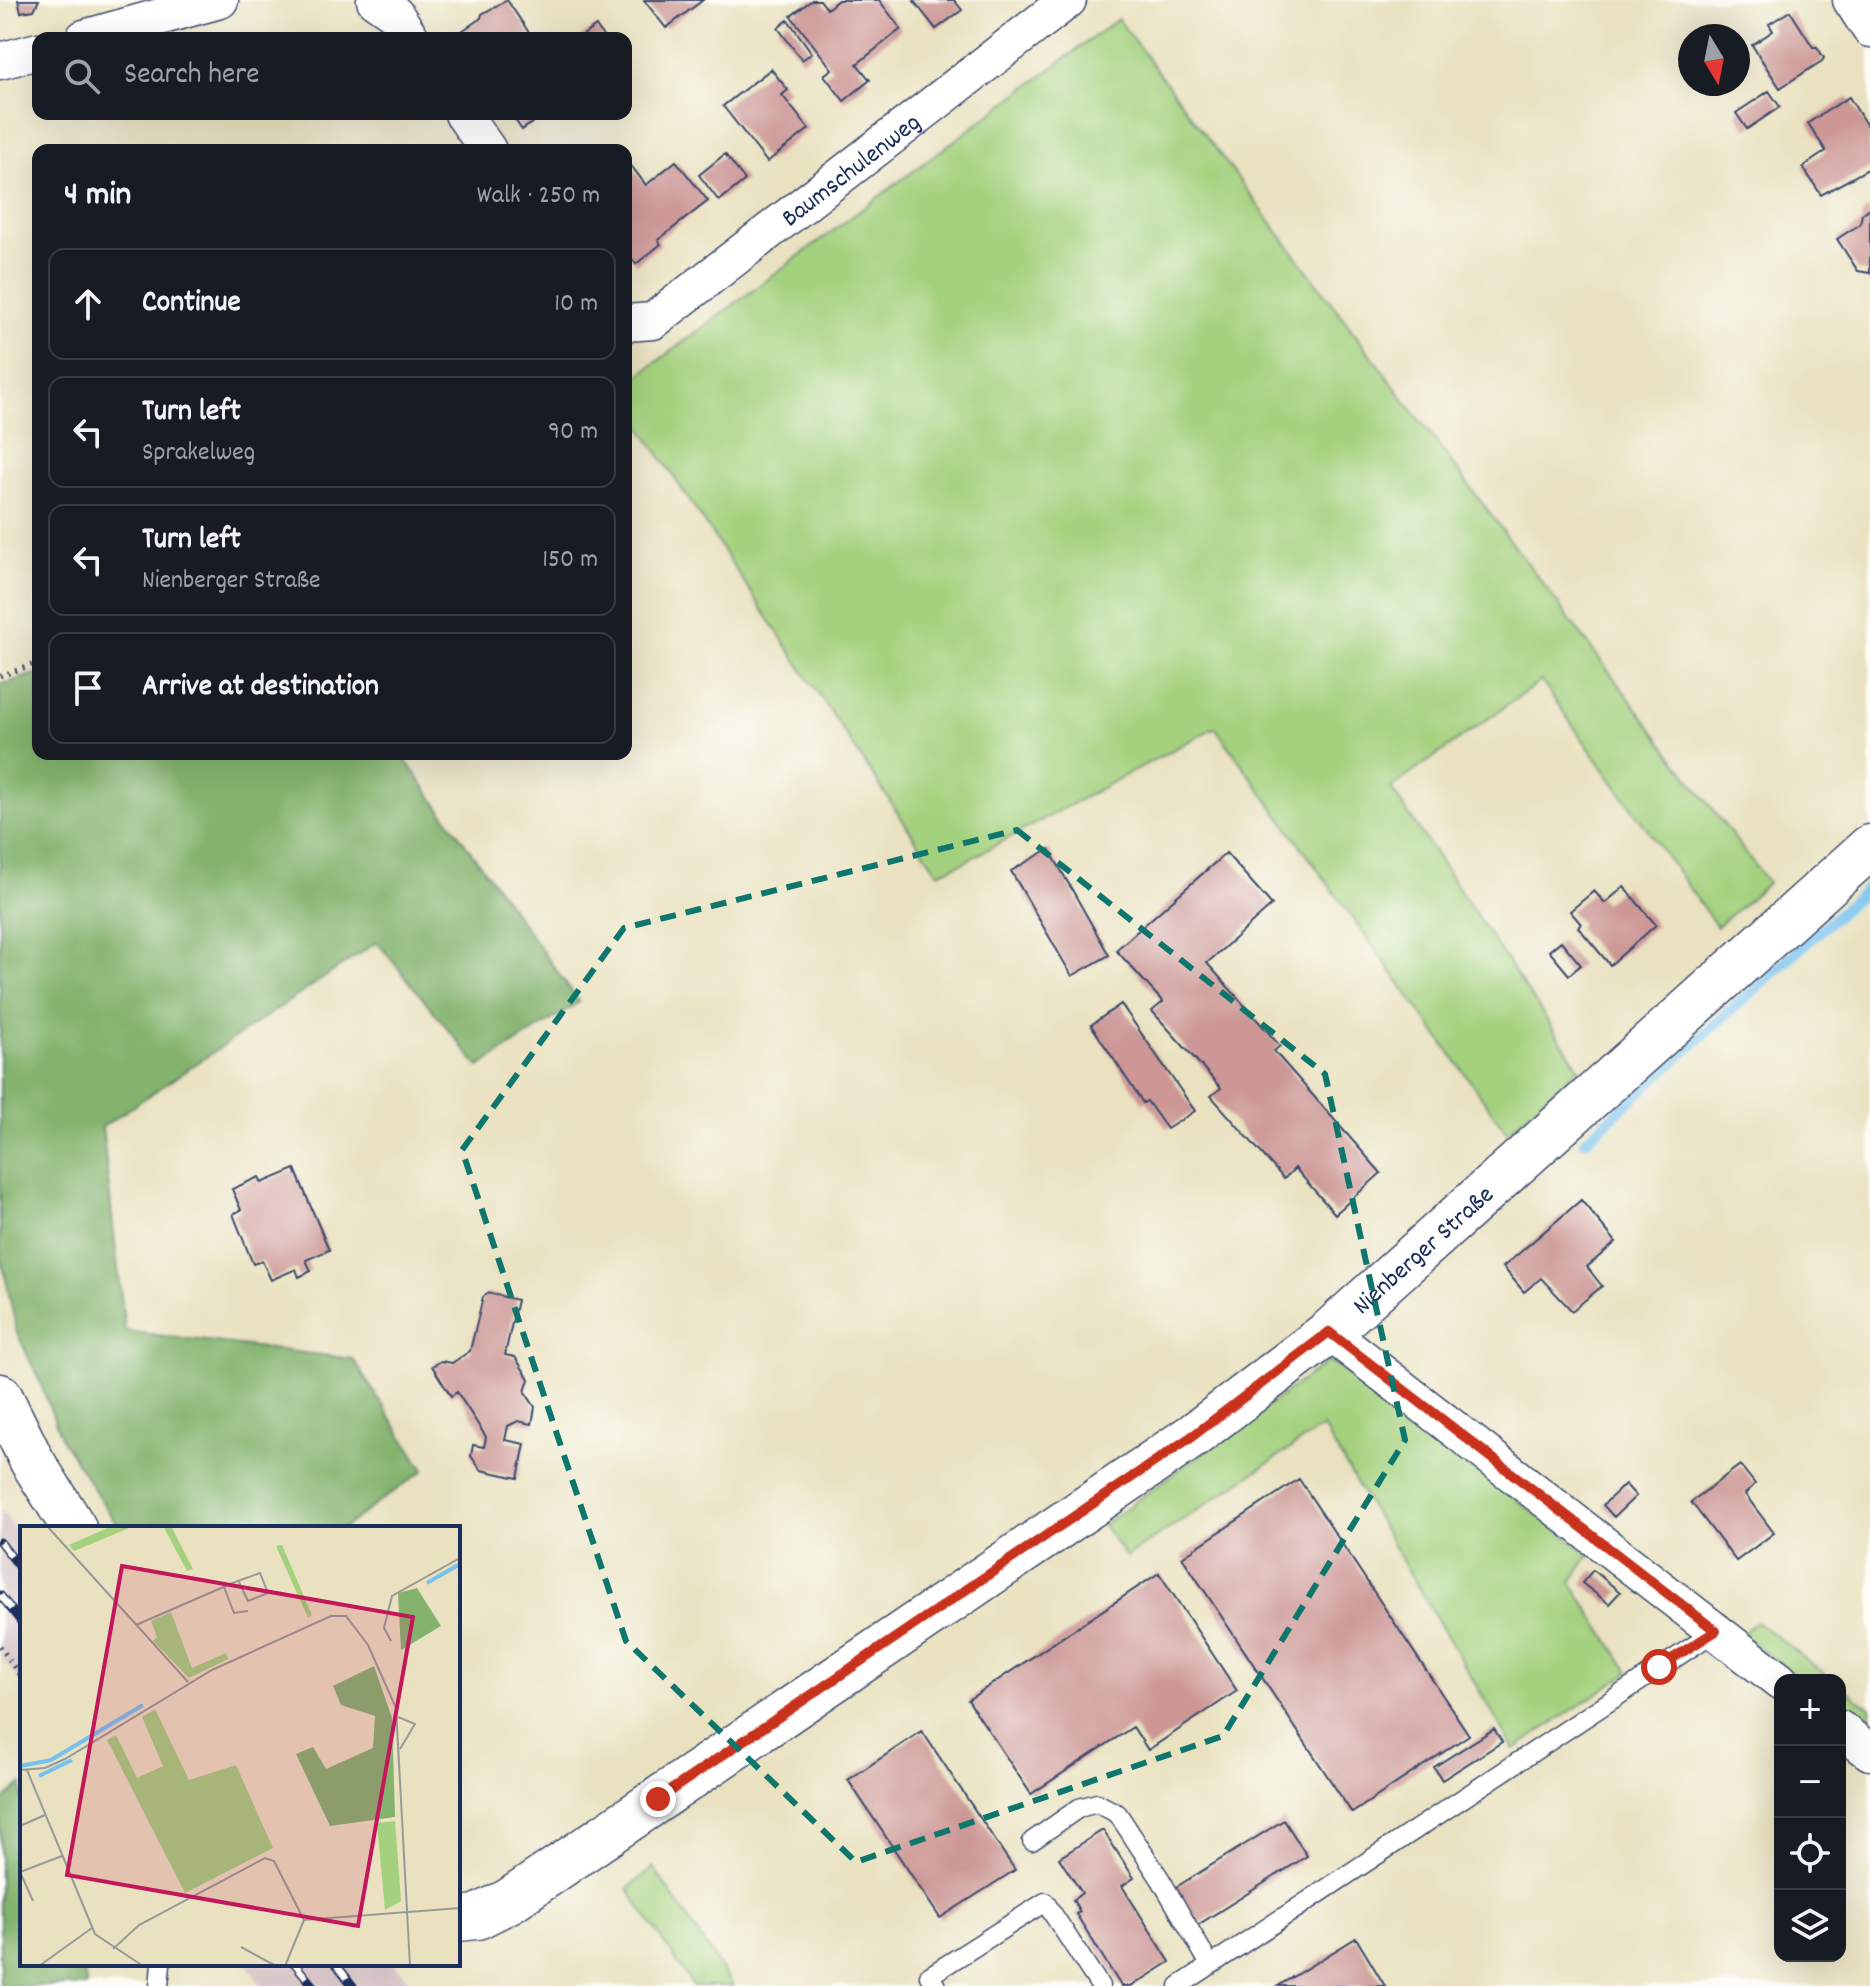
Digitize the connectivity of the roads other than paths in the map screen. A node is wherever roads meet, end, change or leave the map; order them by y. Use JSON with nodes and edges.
{"nodes":[{"id":1,"x":220,"y":0,"type":"edge"},
{"id":2,"x":375,"y":0,"type":"edge"},
{"id":3,"x":1068,"y":0,"type":"edge"},
{"id":4,"x":1851,"y":0,"type":"edge"},
{"id":5,"x":1870,"y":29,"type":"edge"},
{"id":6,"x":105,"y":32,"type":"edge"},
{"id":7,"x":407,"y":32,"type":"edge"},
{"id":8,"x":32,"y":53,"type":"edge"},
{"id":9,"x":0,"y":61,"type":"edge"},
{"id":10,"x":467,"y":120,"type":"edge"},
{"id":11,"x":484,"y":144,"type":"edge"},
{"id":12,"x":632,"y":323,"type":"edge"},
{"id":13,"x":1870,"y":847,"type":"edge"},
{"id":14,"x":1329,"y":1332,"type":"junction"},
{"id":15,"x":0,"y":1396,"type":"edge"},
{"id":16,"x":73,"y":1526,"type":"edge"},
{"id":17,"x":1716,"y":1631,"type":"junction"},
{"id":18,"x":1774,"y":1676,"type":"edge"},
{"id":19,"x":1846,"y":1734,"type":"edge"},
{"id":20,"x":1870,"y":1752,"type":"edge"},
{"id":21,"x":1032,"y":1841,"type":"dead end"},
{"id":22,"x":460,"y":1919,"type":"edge"},
{"id":23,"x":1210,"y":1965,"type":"junction"},
{"id":24,"x":161,"y":1966,"type":"edge"},
{"id":25,"x":159,"y":1986,"type":"edge"},
{"id":26,"x":936,"y":1986,"type":"edge"},
{"id":27,"x":1100,"y":1986,"type":"edge"},
{"id":28,"x":1179,"y":1986,"type":"edge"}],
"edges":[{"from":1,"to":6,"type":"street"},
{"from":2,"to":7,"type":"street"},
{"from":3,"to":12,"type":"street","name":"Baumschulenweg"},
{"from":4,"to":5,"type":"street"},
{"from":8,"to":9,"type":"street"},
{"from":10,"to":11,"type":"street"},
{"from":13,"to":14,"type":"street","name":"Nienberger Straße"},
{"from":14,"to":17,"type":"street"},
{"from":14,"to":22,"type":"street","name":"Nienberger Straße"},
{"from":15,"to":16,"type":"street"},
{"from":17,"to":18,"type":"street"},
{"from":17,"to":23,"type":"lane"},
{"from":19,"to":20,"type":"street"},
{"from":21,"to":23,"type":"lane"},
{"from":23,"to":28,"type":"lane"},
{"from":24,"to":25,"type":"lane"},
{"from":26,"to":27,"type":"lane"}]}
